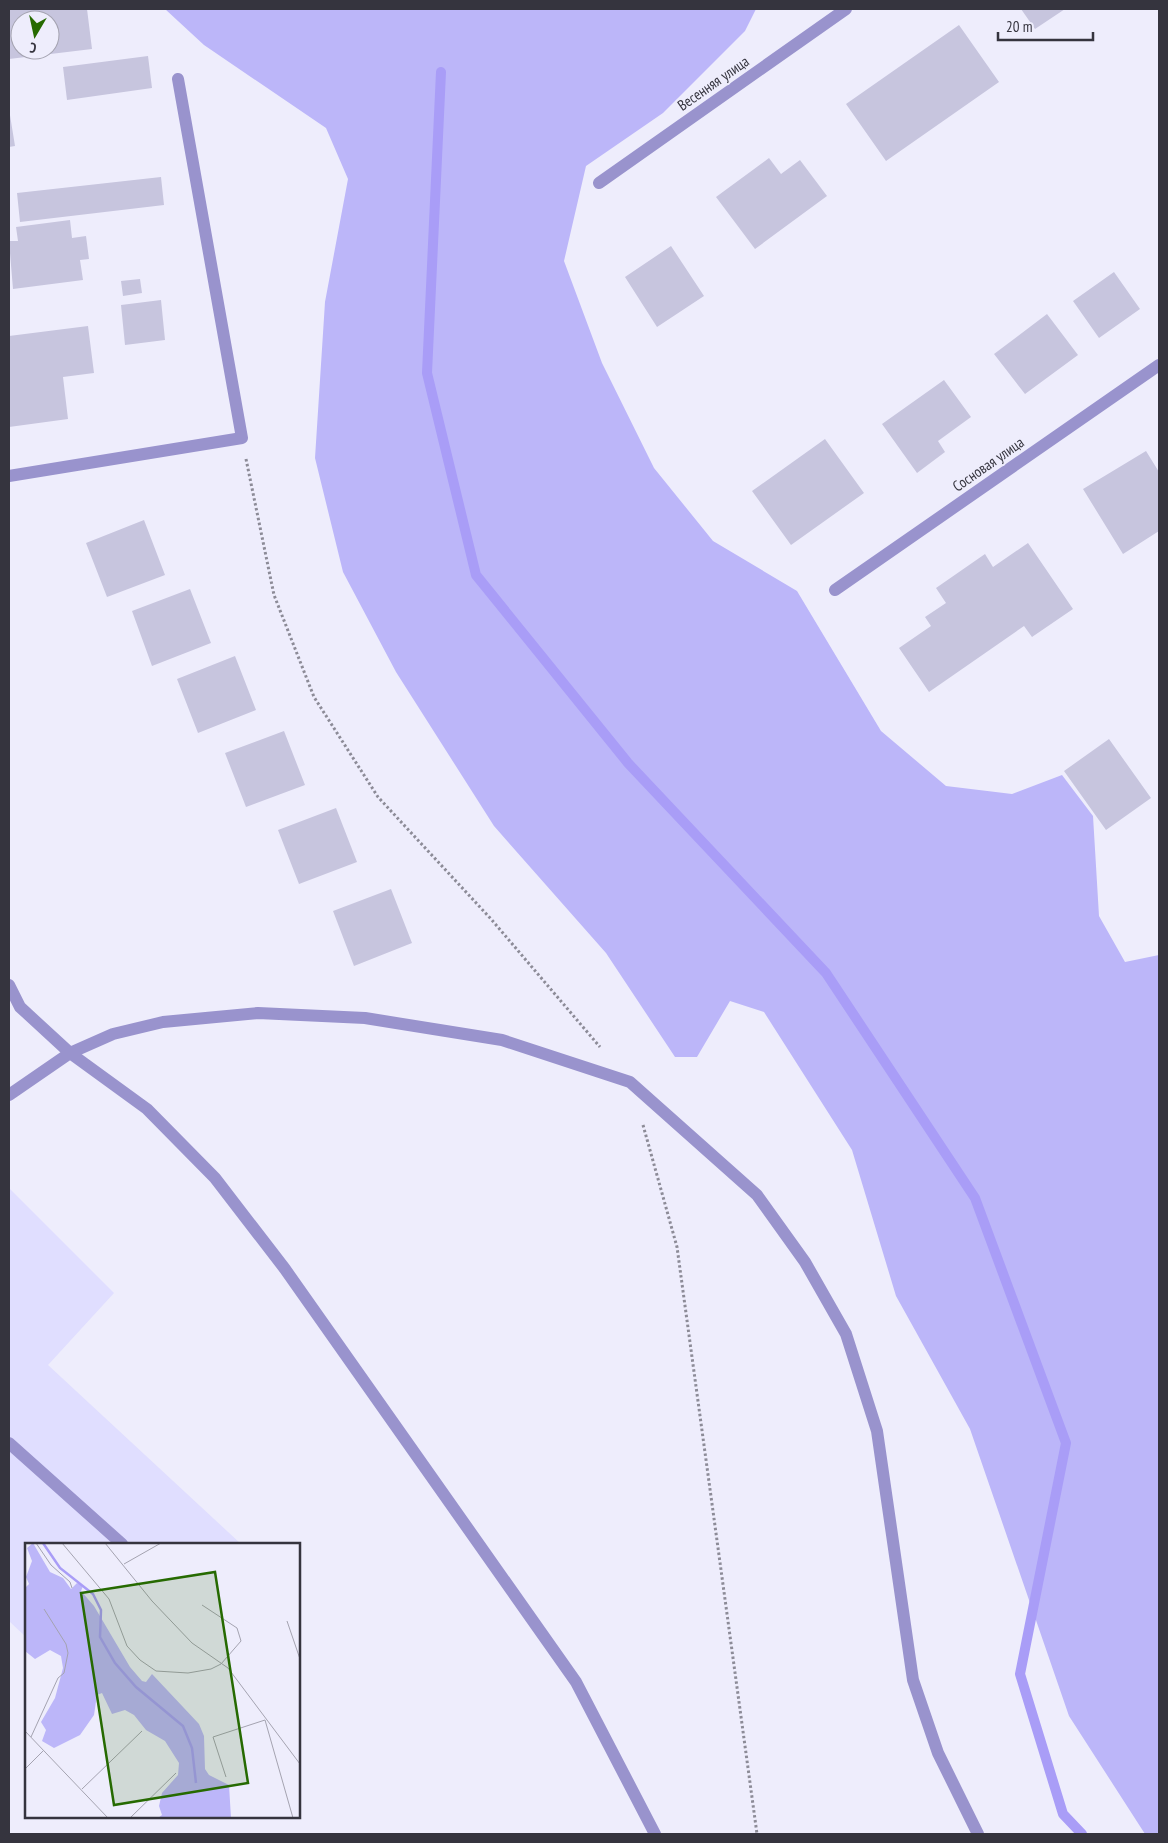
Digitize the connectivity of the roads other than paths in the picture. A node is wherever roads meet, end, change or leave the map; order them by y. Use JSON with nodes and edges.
{"nodes":[{"id":1,"x":846,"y":9,"type":"edge"},
{"id":2,"x":178,"y":79,"type":"dead end"},
{"id":3,"x":599,"y":183,"type":"dead end"},
{"id":4,"x":1159,"y":365,"type":"edge"},
{"id":5,"x":9,"y":476,"type":"edge"},
{"id":6,"x":834,"y":590,"type":"dead end"},
{"id":7,"x":9,"y":985,"type":"edge"},
{"id":8,"x":70,"y":1053,"type":"junction"},
{"id":9,"x":9,"y":1095,"type":"edge"},
{"id":10,"x":9,"y":1443,"type":"edge"},
{"id":11,"x":121,"y":1543,"type":"edge"},
{"id":12,"x":655,"y":1834,"type":"edge"},
{"id":13,"x":978,"y":1834,"type":"edge"}],
"edges":[{"from":1,"to":3,"type":"street","name":"Весенняя улица"},
{"from":2,"to":5,"type":"street"},
{"from":4,"to":6,"type":"street","name":"Сосновая улица"},
{"from":7,"to":8,"type":"street"},
{"from":8,"to":9,"type":"street"},
{"from":8,"to":12,"type":"street"},
{"from":8,"to":13,"type":"street"},
{"from":10,"to":11,"type":"street"}]}
